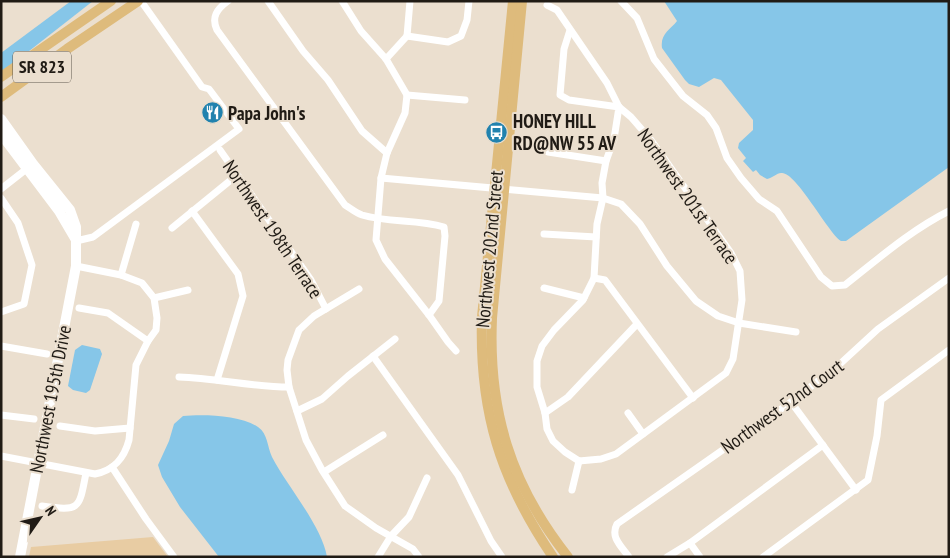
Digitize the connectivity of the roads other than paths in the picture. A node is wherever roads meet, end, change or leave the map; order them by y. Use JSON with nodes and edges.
{"nodes":[{"id":1,"x":111,"y":1,"type":"edge"},
{"id":2,"x":139,"y":1,"type":"edge"},
{"id":3,"x":228,"y":1,"type":"edge"},
{"id":4,"x":268,"y":1,"type":"edge"},
{"id":5,"x":342,"y":1,"type":"edge"},
{"id":6,"x":410,"y":1,"type":"edge"},
{"id":7,"x":469,"y":1,"type":"edge"},
{"id":8,"x":512,"y":1,"type":"edge"},
{"id":9,"x":522,"y":1,"type":"edge"},
{"id":10,"x":622,"y":1,"type":"edge"},
{"id":11,"x":547,"y":5,"type":"dead end"},
{"id":12,"x":570,"y":30,"type":"junction"},
{"id":13,"x":406,"y":36,"type":"junction"},
{"id":14,"x":386,"y":59,"type":"junction"},
{"id":15,"x":1,"y":78,"type":"edge"},
{"id":16,"x":407,"y":95,"type":"junction"},
{"id":17,"x":1,"y":97,"type":"edge"},
{"id":18,"x":465,"y":100,"type":"dead end"},
{"id":19,"x":619,"y":107,"type":"junction"},
{"id":20,"x":1,"y":119,"type":"edge"},
{"id":21,"x":1,"y":134,"type":"edge"},
{"id":22,"x":220,"y":150,"type":"dead end"},
{"id":23,"x":548,"y":152,"type":"dead end"},
{"id":24,"x":387,"y":153,"type":"junction"},
{"id":25,"x":606,"y":161,"type":"junction"},
{"id":26,"x":30,"y":167,"type":"junction"},
{"id":27,"x":237,"y":175,"type":"junction"},
{"id":28,"x":381,"y":178,"type":"junction"},
{"id":29,"x":500,"y":188,"type":"junction"},
{"id":30,"x":1,"y":189,"type":"edge"},
{"id":31,"x":1,"y":198,"type":"edge"},
{"id":32,"x":602,"y":198,"type":"junction"},
{"id":33,"x":949,"y":211,"type":"edge"},
{"id":34,"x":192,"y":212,"type":"junction"},
{"id":35,"x":377,"y":218,"type":"junction"},
{"id":36,"x":136,"y":224,"type":"dead end"},
{"id":37,"x":172,"y":228,"type":"dead end"},
{"id":38,"x":544,"y":234,"type":"dead end"},
{"id":39,"x":596,"y":238,"type":"junction"},
{"id":40,"x":76,"y":241,"type":"junction"},
{"id":41,"x":76,"y":266,"type":"junction"},
{"id":42,"x":121,"y":275,"type":"junction"},
{"id":43,"x":594,"y":278,"type":"junction"},
{"id":44,"x":949,"y":278,"type":"edge"},
{"id":45,"x":544,"y":288,"type":"dead end"},
{"id":46,"x":359,"y":289,"type":"dead end"},
{"id":47,"x":188,"y":290,"type":"dead end"},
{"id":48,"x":154,"y":298,"type":"junction"},
{"id":49,"x":584,"y":298,"type":"junction"},
{"id":50,"x":80,"y":308,"type":"dead end"},
{"id":51,"x":326,"y":309,"type":"junction"},
{"id":52,"x":1,"y":312,"type":"edge"},
{"id":53,"x":429,"y":315,"type":"junction"},
{"id":54,"x":739,"y":323,"type":"junction"},
{"id":55,"x":637,"y":324,"type":"junction"},
{"id":56,"x":796,"y":332,"type":"dead end"},
{"id":57,"x":395,"y":339,"type":"dead end"},
{"id":58,"x":148,"y":340,"type":"junction"},
{"id":59,"x":1,"y":346,"type":"edge"},
{"id":60,"x":949,"y":350,"type":"edge"},
{"id":61,"x":456,"y":352,"type":"dead end"},
{"id":62,"x":47,"y":354,"type":"dead end"},
{"id":63,"x":373,"y":356,"type":"junction"},
{"id":64,"x":179,"y":377,"type":"dead end"},
{"id":65,"x":217,"y":380,"type":"junction"},
{"id":66,"x":289,"y":387,"type":"junction"},
{"id":67,"x":693,"y":398,"type":"junction"},
{"id":68,"x":792,"y":402,"type":"junction"},
{"id":69,"x":297,"y":411,"type":"junction"},
{"id":70,"x":545,"y":413,"type":"junction"},
{"id":71,"x":628,"y":413,"type":"dead end"},
{"id":72,"x":1,"y":415,"type":"edge"},
{"id":73,"x":34,"y":419,"type":"dead end"},
{"id":74,"x":60,"y":426,"type":"dead end"},
{"id":75,"x":130,"y":428,"type":"junction"},
{"id":76,"x":643,"y":434,"type":"junction"},
{"id":77,"x":383,"y":435,"type":"dead end"},
{"id":78,"x":498,"y":436,"type":"junction"},
{"id":79,"x":822,"y":445,"type":"junction"},
{"id":80,"x":1,"y":456,"type":"edge"},
{"id":81,"x":579,"y":460,"type":"junction"},
{"id":82,"x":38,"y":463,"type":"junction"},
{"id":83,"x":112,"y":467,"type":"junction"},
{"id":84,"x":324,"y":472,"type":"junction"},
{"id":85,"x":86,"y":473,"type":"junction"},
{"id":86,"x":428,"y":478,"type":"dead end"},
{"id":87,"x":572,"y":490,"type":"dead end"},
{"id":88,"x":856,"y":490,"type":"junction"},
{"id":89,"x":42,"y":506,"type":"dead end"},
{"id":90,"x":392,"y":536,"type":"junction"},
{"id":91,"x":690,"y":543,"type":"junction"},
{"id":92,"x":20,"y":557,"type":"edge"},
{"id":93,"x":174,"y":557,"type":"edge"},
{"id":94,"x":378,"y":557,"type":"edge"},
{"id":95,"x":419,"y":557,"type":"edge"},
{"id":96,"x":502,"y":557,"type":"edge"},
{"id":97,"x":554,"y":557,"type":"edge"},
{"id":98,"x":568,"y":557,"type":"edge"},
{"id":99,"x":629,"y":557,"type":"edge"},
{"id":100,"x":667,"y":557,"type":"edge"},
{"id":101,"x":700,"y":557,"type":"edge"},
{"id":102,"x":763,"y":557,"type":"edge"}],
"edges":[{"from":1,"to":15,"type":"main road","number":"SR 823"},
{"from":2,"to":17,"type":"main road","number":"SR 823"},
{"from":2,"to":40,"type":"street"},
{"from":3,"to":35,"type":"street"},
{"from":4,"to":24,"type":"street"},
{"from":5,"to":14,"type":"street"},
{"from":6,"to":13,"type":"street"},
{"from":7,"to":13,"type":"street"},
{"from":8,"to":29,"type":"main road","name":"Northwest 202nd Street"},
{"from":9,"to":29,"type":"main road","name":"Northwest 202nd Street"},
{"from":10,"to":33,"type":"street"},
{"from":11,"to":12,"type":"street","name":"Northwest 201st Terrace"},
{"from":12,"to":19,"type":"street","name":"Northwest 201st Terrace"},
{"from":12,"to":19,"type":"street"},
{"from":13,"to":14,"type":"street"},
{"from":14,"to":16,"type":"street"},
{"from":16,"to":18,"type":"street"},
{"from":16,"to":24,"type":"street"},
{"from":19,"to":25,"type":"street"},
{"from":19,"to":54,"type":"street","name":"Northwest 201st Terrace"},
{"from":20,"to":26,"type":"street","name":"Northwest 195th Drive"},
{"from":21,"to":26,"type":"street","name":"Northwest 195th Drive"},
{"from":22,"to":27,"type":"street","name":"Northwest 198th Terrace"},
{"from":23,"to":25,"type":"street"},
{"from":24,"to":28,"type":"street"},
{"from":25,"to":32,"type":"street"},
{"from":26,"to":30,"type":"street"},
{"from":26,"to":40,"type":"street","name":"Northwest 195th Drive"},
{"from":27,"to":34,"type":"street"},
{"from":27,"to":51,"type":"street","name":"Northwest 198th Terrace"},
{"from":28,"to":29,"type":"street"},
{"from":28,"to":35,"type":"street"},
{"from":29,"to":32,"type":"street"},
{"from":29,"to":78,"type":"main road","name":"Northwest 202nd Street"},
{"from":31,"to":52,"type":"street"},
{"from":32,"to":39,"type":"street"},
{"from":32,"to":54,"type":"street"},
{"from":34,"to":37,"type":"street"},
{"from":34,"to":65,"type":"street"},
{"from":35,"to":53,"type":"street"},
{"from":35,"to":53,"type":"street"},
{"from":36,"to":42,"type":"street"},
{"from":38,"to":39,"type":"street"},
{"from":39,"to":43,"type":"street"},
{"from":40,"to":41,"type":"street","name":"Northwest 195th Drive"},
{"from":41,"to":42,"type":"street"},
{"from":41,"to":82,"type":"street","name":"Northwest 195th Drive"},
{"from":42,"to":48,"type":"street"},
{"from":43,"to":49,"type":"street"},
{"from":43,"to":55,"type":"street"},
{"from":44,"to":68,"type":"street","name":"Northwest 52nd Court"},
{"from":45,"to":49,"type":"street"},
{"from":46,"to":51,"type":"street"},
{"from":47,"to":48,"type":"street"},
{"from":48,"to":58,"type":"street"},
{"from":49,"to":70,"type":"street"},
{"from":50,"to":58,"type":"street"},
{"from":51,"to":66,"type":"street"},
{"from":53,"to":61,"type":"street"},
{"from":54,"to":56,"type":"street"},
{"from":54,"to":67,"type":"street","name":"Northwest 201st Terrace"},
{"from":55,"to":67,"type":"street"},
{"from":55,"to":70,"type":"street"},
{"from":57,"to":63,"type":"street"},
{"from":58,"to":75,"type":"street"},
{"from":59,"to":62,"type":"street"},
{"from":60,"to":88,"type":"street"},
{"from":63,"to":69,"type":"street"},
{"from":63,"to":96,"type":"street"},
{"from":64,"to":65,"type":"street"},
{"from":65,"to":66,"type":"street"},
{"from":66,"to":69,"type":"street"},
{"from":67,"to":76,"type":"street","name":"Northwest 201st Terrace"},
{"from":68,"to":79,"type":"street"},
{"from":68,"to":99,"type":"street","name":"Northwest 52nd Court"},
{"from":69,"to":84,"type":"street"},
{"from":70,"to":81,"type":"street"},
{"from":71,"to":76,"type":"street"},
{"from":72,"to":73,"type":"street"},
{"from":74,"to":75,"type":"street"},
{"from":75,"to":83,"type":"street"},
{"from":76,"to":81,"type":"street","name":"Northwest 201st Terrace"},
{"from":77,"to":84,"type":"street"},
{"from":78,"to":97,"type":"main road"},
{"from":78,"to":98,"type":"main road"},
{"from":79,"to":88,"type":"street"},
{"from":79,"to":91,"type":"street"},
{"from":80,"to":82,"type":"street"},
{"from":81,"to":87,"type":"street"},
{"from":82,"to":85,"type":"street"},
{"from":82,"to":92,"type":"street","name":"Northwest 195th Drive"},
{"from":83,"to":85,"type":"street"},
{"from":83,"to":93,"type":"street"},
{"from":84,"to":90,"type":"street"},
{"from":85,"to":89,"type":"street"},
{"from":86,"to":90,"type":"street"},
{"from":88,"to":102,"type":"street"},
{"from":90,"to":94,"type":"street"},
{"from":90,"to":95,"type":"street"},
{"from":91,"to":100,"type":"street"},
{"from":91,"to":101,"type":"street"}]}
